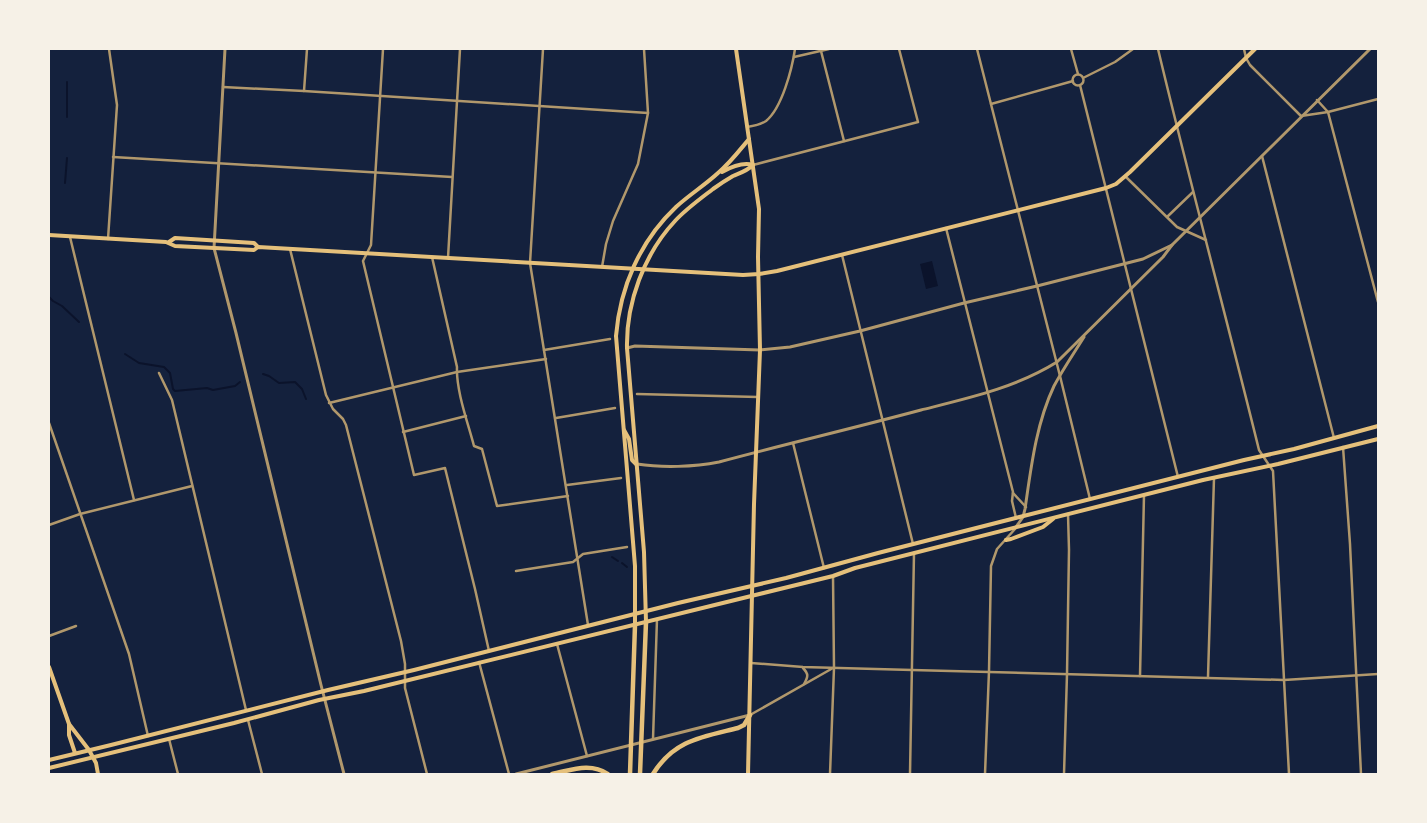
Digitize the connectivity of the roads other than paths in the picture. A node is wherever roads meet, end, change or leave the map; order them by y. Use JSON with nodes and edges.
{"nodes":[{"id":1,"x":109,"y":49,"type":"edge"},
{"id":2,"x":225,"y":49,"type":"edge"},
{"id":3,"x":307,"y":49,"type":"edge"},
{"id":4,"x":383,"y":49,"type":"edge"},
{"id":5,"x":460,"y":49,"type":"edge"},
{"id":6,"x":543,"y":49,"type":"edge"},
{"id":7,"x":644,"y":49,"type":"edge"},
{"id":8,"x":736,"y":49,"type":"edge"},
{"id":9,"x":795,"y":49,"type":"edge"},
{"id":10,"x":829,"y":49,"type":"edge"},
{"id":11,"x":899,"y":49,"type":"edge"},
{"id":12,"x":977,"y":49,"type":"edge"},
{"id":13,"x":1071,"y":49,"type":"edge"},
{"id":14,"x":1133,"y":49,"type":"edge"},
{"id":15,"x":1158,"y":49,"type":"edge"},
{"id":16,"x":1244,"y":49,"type":"edge"},
{"id":17,"x":1255,"y":49,"type":"edge"},
{"id":18,"x":1370,"y":49,"type":"edge"},
{"id":19,"x":821,"y":51,"type":"junction"},
{"id":20,"x":794,"y":57,"type":"junction"},
{"id":21,"x":1246,"y":58,"type":"junction"},
{"id":22,"x":1078,"y":74,"type":"junction"},
{"id":23,"x":1083,"y":78,"type":"junction"},
{"id":24,"x":1073,"y":81,"type":"junction"},
{"id":25,"x":1080,"y":84,"type":"junction"},
{"id":26,"x":223,"y":87,"type":"junction"},
{"id":27,"x":304,"y":90,"type":"junction"},
{"id":28,"x":380,"y":97,"type":"junction"},
{"id":29,"x":1378,"y":99,"type":"edge"},
{"id":30,"x":1317,"y":100,"type":"junction"},
{"id":31,"x":457,"y":101,"type":"junction"},
{"id":32,"x":991,"y":104,"type":"junction"},
{"id":33,"x":539,"y":107,"type":"junction"},
{"id":34,"x":1328,"y":112,"type":"junction"},
{"id":35,"x":648,"y":114,"type":"junction"},
{"id":36,"x":1301,"y":116,"type":"junction"},
{"id":37,"x":747,"y":127,"type":"junction"},
{"id":38,"x":1176,"y":127,"type":"junction"},
{"id":39,"x":749,"y":140,"type":"junction"},
{"id":40,"x":844,"y":141,"type":"junction"},
{"id":41,"x":1262,"y":156,"type":"junction"},
{"id":42,"x":114,"y":157,"type":"junction"},
{"id":43,"x":218,"y":163,"type":"junction"},
{"id":44,"x":753,"y":165,"type":"junction"},
{"id":45,"x":375,"y":173,"type":"junction"},
{"id":46,"x":452,"y":177,"type":"junction"},
{"id":47,"x":1126,"y":177,"type":"junction"},
{"id":48,"x":710,"y":181,"type":"junction"},
{"id":49,"x":1106,"y":188,"type":"junction"},
{"id":50,"x":1193,"y":192,"type":"junction"},
{"id":51,"x":1018,"y":210,"type":"junction"},
{"id":52,"x":1167,"y":217,"type":"junction"},
{"id":53,"x":1201,"y":217,"type":"junction"},
{"id":54,"x":946,"y":228,"type":"junction"},
{"id":55,"x":1186,"y":231,"type":"junction"},
{"id":56,"x":49,"y":235,"type":"edge"},
{"id":57,"x":70,"y":236,"type":"junction"},
{"id":58,"x":108,"y":238,"type":"junction"},
{"id":59,"x":1207,"y":240,"type":"junction"},
{"id":60,"x":214,"y":241,"type":"junction"},
{"id":61,"x":169,"y":242,"type":"junction"},
{"id":62,"x":1172,"y":245,"type":"junction"},
{"id":63,"x":258,"y":247,"type":"junction"},
{"id":64,"x":214,"y":248,"type":"junction"},
{"id":65,"x":290,"y":249,"type":"junction"},
{"id":66,"x":367,"y":253,"type":"junction"},
{"id":67,"x":842,"y":255,"type":"junction"},
{"id":68,"x":432,"y":257,"type":"junction"},
{"id":69,"x":448,"y":258,"type":"junction"},
{"id":70,"x":530,"y":263,"type":"junction"},
{"id":71,"x":1124,"y":263,"type":"junction"},
{"id":72,"x":602,"y":267,"type":"junction"},
{"id":73,"x":632,"y":269,"type":"junction"},
{"id":74,"x":644,"y":269,"type":"junction"},
{"id":75,"x":759,"y":274,"type":"junction"},
{"id":76,"x":1037,"y":286,"type":"junction"},
{"id":77,"x":1131,"y":289,"type":"junction"},
{"id":78,"x":1378,"y":302,"type":"edge"},
{"id":79,"x":964,"y":303,"type":"junction"},
{"id":80,"x":860,"y":331,"type":"junction"},
{"id":81,"x":1087,"y":332,"type":"junction"},
{"id":82,"x":610,"y":339,"type":"dead end"},
{"id":83,"x":627,"y":348,"type":"junction"},
{"id":84,"x":544,"y":350,"type":"junction"},
{"id":85,"x":760,"y":350,"type":"junction"},
{"id":86,"x":546,"y":359,"type":"junction"},
{"id":87,"x":1057,"y":362,"type":"junction"},
{"id":88,"x":618,"y":364,"type":"junction"},
{"id":89,"x":457,"y":372,"type":"junction"},
{"id":90,"x":159,"y":373,"type":"dead end"},
{"id":91,"x":1060,"y":376,"type":"junction"},
{"id":92,"x":393,"y":388,"type":"junction"},
{"id":93,"x":988,"y":392,"type":"junction"},
{"id":94,"x":637,"y":394,"type":"dead end"},
{"id":95,"x":759,"y":397,"type":"junction"},
{"id":96,"x":329,"y":403,"type":"junction"},
{"id":97,"x":615,"y":408,"type":"dead end"},
{"id":98,"x":466,"y":416,"type":"junction"},
{"id":99,"x":556,"y":418,"type":"junction"},
{"id":100,"x":883,"y":421,"type":"junction"},
{"id":101,"x":49,"y":423,"type":"edge"},
{"id":102,"x":1378,"y":426,"type":"edge"},
{"id":103,"x":623,"y":428,"type":"junction"},
{"id":104,"x":403,"y":432,"type":"junction"},
{"id":105,"x":1334,"y":438,"type":"junction"},
{"id":106,"x":1378,"y":439,"type":"edge"},
{"id":107,"x":793,"y":442,"type":"junction"},
{"id":108,"x":1343,"y":447,"type":"junction"},
{"id":109,"x":756,"y":452,"type":"junction"},
{"id":110,"x":1263,"y":456,"type":"junction"},
{"id":111,"x":637,"y":464,"type":"junction"},
{"id":112,"x":1270,"y":466,"type":"junction"},
{"id":113,"x":1178,"y":477,"type":"junction"},
{"id":114,"x":621,"y":478,"type":"dead end"},
{"id":115,"x":1214,"y":478,"type":"junction"},
{"id":116,"x":566,"y":485,"type":"junction"},
{"id":117,"x":192,"y":486,"type":"junction"},
{"id":118,"x":1013,"y":492,"type":"junction"},
{"id":119,"x":1144,"y":495,"type":"junction"},
{"id":120,"x":568,"y":496,"type":"junction"},
{"id":121,"x":1090,"y":499,"type":"junction"},
{"id":122,"x":134,"y":500,"type":"junction"},
{"id":123,"x":1026,"y":507,"type":"junction"},
{"id":124,"x":80,"y":514,"type":"junction"},
{"id":125,"x":1068,"y":514,"type":"junction"},
{"id":126,"x":1022,"y":517,"type":"junction"},
{"id":127,"x":1016,"y":518,"type":"junction"},
{"id":128,"x":1054,"y":518,"type":"junction"},
{"id":129,"x":49,"y":525,"type":"edge"},
{"id":130,"x":1016,"y":527,"type":"junction"},
{"id":131,"x":1006,"y":540,"type":"junction"},
{"id":132,"x":914,"y":544,"type":"junction"},
{"id":133,"x":627,"y":547,"type":"dead end"},
{"id":134,"x":914,"y":553,"type":"junction"},
{"id":135,"x":578,"y":558,"type":"junction"},
{"id":136,"x":824,"y":568,"type":"junction"},
{"id":137,"x":516,"y":571,"type":"dead end"},
{"id":138,"x":833,"y":576,"type":"junction"},
{"id":139,"x":752,"y":585,"type":"junction"},
{"id":140,"x":752,"y":595,"type":"junction"},
{"id":141,"x":646,"y":611,"type":"junction"},
{"id":142,"x":635,"y":614,"type":"junction"},
{"id":143,"x":657,"y":619,"type":"junction"},
{"id":144,"x":646,"y":622,"type":"junction"},
{"id":145,"x":588,"y":625,"type":"junction"},
{"id":146,"x":634,"y":625,"type":"junction"},
{"id":147,"x":76,"y":626,"type":"dead end"},
{"id":148,"x":49,"y":636,"type":"edge"},
{"id":149,"x":557,"y":644,"type":"junction"},
{"id":150,"x":489,"y":651,"type":"junction"},
{"id":151,"x":479,"y":662,"type":"junction"},
{"id":152,"x":751,"y":663,"type":"junction"},
{"id":153,"x":802,"y":666,"type":"junction"},
{"id":154,"x":49,"y":667,"type":"edge"},
{"id":155,"x":834,"y":668,"type":"junction"},
{"id":156,"x":912,"y":670,"type":"junction"},
{"id":157,"x":989,"y":671,"type":"junction"},
{"id":158,"x":405,"y":672,"type":"junction"},
{"id":159,"x":1067,"y":674,"type":"junction"},
{"id":160,"x":1356,"y":674,"type":"junction"},
{"id":161,"x":1378,"y":674,"type":"edge"},
{"id":162,"x":1140,"y":676,"type":"junction"},
{"id":163,"x":1208,"y":677,"type":"junction"},
{"id":164,"x":405,"y":680,"type":"junction"},
{"id":165,"x":1284,"y":680,"type":"junction"},
{"id":166,"x":803,"y":686,"type":"junction"},
{"id":167,"x":323,"y":691,"type":"junction"},
{"id":168,"x":325,"y":699,"type":"junction"},
{"id":169,"x":246,"y":710,"type":"junction"},
{"id":170,"x":750,"y":715,"type":"junction"},
{"id":171,"x":248,"y":719,"type":"junction"},
{"id":172,"x":69,"y":724,"type":"junction"},
{"id":173,"x":148,"y":736,"type":"junction"},
{"id":174,"x":169,"y":738,"type":"junction"},
{"id":175,"x":653,"y":739,"type":"junction"},
{"id":176,"x":89,"y":750,"type":"junction"},
{"id":177,"x":75,"y":753,"type":"junction"},
{"id":178,"x":587,"y":756,"type":"junction"},
{"id":179,"x":93,"y":757,"type":"junction"},
{"id":180,"x":49,"y":760,"type":"edge"},
{"id":181,"x":49,"y":768,"type":"edge"},
{"id":182,"x":98,"y":774,"type":"edge"},
{"id":183,"x":178,"y":774,"type":"edge"},
{"id":184,"x":262,"y":774,"type":"edge"},
{"id":185,"x":344,"y":774,"type":"edge"},
{"id":186,"x":427,"y":774,"type":"edge"},
{"id":187,"x":509,"y":774,"type":"edge"},
{"id":188,"x":516,"y":774,"type":"edge"},
{"id":189,"x":552,"y":774,"type":"edge"},
{"id":190,"x":608,"y":774,"type":"edge"},
{"id":191,"x":630,"y":774,"type":"edge"},
{"id":192,"x":640,"y":774,"type":"edge"},
{"id":193,"x":653,"y":774,"type":"edge"},
{"id":194,"x":748,"y":774,"type":"edge"},
{"id":195,"x":830,"y":774,"type":"edge"},
{"id":196,"x":910,"y":774,"type":"edge"},
{"id":197,"x":985,"y":774,"type":"edge"},
{"id":198,"x":1064,"y":774,"type":"edge"},
{"id":199,"x":1289,"y":774,"type":"edge"},
{"id":200,"x":1361,"y":774,"type":"edge"}],
"edges":[{"from":1,"to":42,"type":"street"},
{"from":2,"to":26,"type":"street"},
{"from":3,"to":27,"type":"street"},
{"from":4,"to":28,"type":"street"},
{"from":5,"to":31,"type":"street"},
{"from":6,"to":33,"type":"street"},
{"from":7,"to":35,"type":"street"},
{"from":8,"to":37,"type":"main road"},
{"from":9,"to":20,"type":"street"},
{"from":10,"to":19,"type":"street"},
{"from":11,"to":40,"type":"street"},
{"from":12,"to":32,"type":"street"},
{"from":13,"to":22,"type":"street"},
{"from":14,"to":23,"type":"street"},
{"from":15,"to":38,"type":"street"},
{"from":16,"to":21,"type":"street"},
{"from":17,"to":21,"type":"main road"},
{"from":18,"to":30,"type":"street"},
{"from":19,"to":20,"type":"street"},
{"from":19,"to":40,"type":"street"},
{"from":20,"to":37,"type":"street"},
{"from":21,"to":36,"type":"street"},
{"from":21,"to":38,"type":"main road"},
{"from":22,"to":23,"type":"street"},
{"from":22,"to":24,"type":"street"},
{"from":23,"to":25,"type":"street"},
{"from":24,"to":25,"type":"street"},
{"from":24,"to":32,"type":"street"},
{"from":25,"to":49,"type":"street"},
{"from":26,"to":27,"type":"street"},
{"from":26,"to":43,"type":"street"},
{"from":27,"to":28,"type":"street"},
{"from":28,"to":31,"type":"street"},
{"from":28,"to":45,"type":"street"},
{"from":29,"to":34,"type":"street"},
{"from":30,"to":34,"type":"street"},
{"from":30,"to":36,"type":"street"},
{"from":31,"to":33,"type":"street"},
{"from":31,"to":46,"type":"street"},
{"from":32,"to":51,"type":"street"},
{"from":33,"to":35,"type":"street"},
{"from":33,"to":70,"type":"street"},
{"from":34,"to":36,"type":"street"},
{"from":34,"to":78,"type":"street"},
{"from":35,"to":72,"type":"street"},
{"from":36,"to":41,"type":"street"},
{"from":37,"to":39,"type":"main road"},
{"from":38,"to":47,"type":"main road"},
{"from":38,"to":50,"type":"street"},
{"from":39,"to":44,"type":"main road"},
{"from":39,"to":48,"type":"main road"},
{"from":40,"to":44,"type":"street"},
{"from":41,"to":53,"type":"street"},
{"from":41,"to":105,"type":"street"},
{"from":42,"to":43,"type":"street"},
{"from":42,"to":58,"type":"street"},
{"from":43,"to":45,"type":"street"},
{"from":43,"to":60,"type":"street"},
{"from":44,"to":48,"type":"main road"},
{"from":44,"to":74,"type":"main road"},
{"from":44,"to":75,"type":"main road"},
{"from":45,"to":46,"type":"street"},
{"from":45,"to":66,"type":"street"},
{"from":46,"to":69,"type":"street"},
{"from":47,"to":49,"type":"main road"},
{"from":47,"to":52,"type":"street"},
{"from":48,"to":73,"type":"main road"},
{"from":49,"to":51,"type":"main road"},
{"from":49,"to":71,"type":"street"},
{"from":50,"to":52,"type":"street"},
{"from":50,"to":53,"type":"street"},
{"from":51,"to":54,"type":"main road"},
{"from":51,"to":76,"type":"street"},
{"from":52,"to":55,"type":"street"},
{"from":53,"to":55,"type":"street"},
{"from":53,"to":59,"type":"street"},
{"from":54,"to":67,"type":"main road"},
{"from":54,"to":79,"type":"street"},
{"from":55,"to":59,"type":"street"},
{"from":55,"to":62,"type":"street"},
{"from":56,"to":57,"type":"main road"},
{"from":57,"to":58,"type":"main road"},
{"from":57,"to":122,"type":"street"},
{"from":58,"to":61,"type":"main road"},
{"from":59,"to":110,"type":"street"},
{"from":60,"to":61,"type":"main road"},
{"from":60,"to":63,"type":"main road"},
{"from":60,"to":64,"type":"street"},
{"from":61,"to":64,"type":"main road"},
{"from":62,"to":71,"type":"street"},
{"from":62,"to":77,"type":"street"},
{"from":63,"to":64,"type":"main road"},
{"from":63,"to":65,"type":"main road"},
{"from":64,"to":167,"type":"street"},
{"from":65,"to":66,"type":"main road"},
{"from":65,"to":96,"type":"street"},
{"from":66,"to":68,"type":"main road"},
{"from":66,"to":92,"type":"street"},
{"from":67,"to":75,"type":"main road"},
{"from":67,"to":80,"type":"street"},
{"from":68,"to":69,"type":"main road"},
{"from":68,"to":89,"type":"street"},
{"from":69,"to":70,"type":"main road"},
{"from":70,"to":72,"type":"main road"},
{"from":70,"to":84,"type":"street"},
{"from":71,"to":76,"type":"street"},
{"from":71,"to":77,"type":"street"},
{"from":72,"to":73,"type":"main road"},
{"from":73,"to":74,"type":"main road"},
{"from":73,"to":88,"type":"main road"},
{"from":74,"to":75,"type":"main road"},
{"from":74,"to":83,"type":"main road"},
{"from":75,"to":85,"type":"main road"},
{"from":76,"to":79,"type":"street"},
{"from":76,"to":87,"type":"street"},
{"from":77,"to":81,"type":"street"},
{"from":77,"to":113,"type":"street"},
{"from":79,"to":80,"type":"street"},
{"from":79,"to":93,"type":"street"},
{"from":80,"to":85,"type":"street"},
{"from":80,"to":100,"type":"street"},
{"from":81,"to":87,"type":"street"},
{"from":81,"to":91,"type":"street"},
{"from":82,"to":84,"type":"street"},
{"from":83,"to":85,"type":"street"},
{"from":83,"to":88,"type":"main road"},
{"from":83,"to":111,"type":"main road"},
{"from":84,"to":86,"type":"street"},
{"from":85,"to":95,"type":"main road"},
{"from":86,"to":89,"type":"street"},
{"from":86,"to":99,"type":"street"},
{"from":87,"to":91,"type":"street"},
{"from":87,"to":93,"type":"street"},
{"from":88,"to":103,"type":"main road"},
{"from":89,"to":92,"type":"street"},
{"from":89,"to":98,"type":"street"},
{"from":90,"to":117,"type":"street"},
{"from":91,"to":121,"type":"street"},
{"from":91,"to":123,"type":"street"},
{"from":92,"to":96,"type":"street"},
{"from":92,"to":104,"type":"street"},
{"from":93,"to":100,"type":"street"},
{"from":93,"to":118,"type":"street"},
{"from":94,"to":95,"type":"street"},
{"from":95,"to":109,"type":"main road"},
{"from":96,"to":158,"type":"street"},
{"from":97,"to":99,"type":"street"},
{"from":98,"to":104,"type":"street"},
{"from":98,"to":120,"type":"street"},
{"from":99,"to":116,"type":"street"},
{"from":100,"to":107,"type":"street"},
{"from":100,"to":132,"type":"street"},
{"from":101,"to":124,"type":"street"},
{"from":102,"to":105,"type":"main road"},
{"from":103,"to":111,"type":"main road"},
{"from":103,"to":142,"type":"main road"},
{"from":104,"to":150,"type":"street"},
{"from":105,"to":110,"type":"main road"},
{"from":106,"to":108,"type":"main road"},
{"from":107,"to":109,"type":"street"},
{"from":107,"to":136,"type":"street"},
{"from":108,"to":112,"type":"main road"},
{"from":108,"to":160,"type":"street"},
{"from":109,"to":111,"type":"street"},
{"from":109,"to":139,"type":"main road"},
{"from":110,"to":112,"type":"street"},
{"from":110,"to":113,"type":"main road"},
{"from":111,"to":141,"type":"main road"},
{"from":112,"to":115,"type":"main road"},
{"from":112,"to":165,"type":"street"},
{"from":113,"to":121,"type":"main road"},
{"from":114,"to":116,"type":"street"},
{"from":115,"to":119,"type":"main road"},
{"from":115,"to":163,"type":"street"},
{"from":116,"to":120,"type":"street"},
{"from":117,"to":122,"type":"street"},
{"from":117,"to":169,"type":"street"},
{"from":118,"to":123,"type":"street"},
{"from":118,"to":127,"type":"street"},
{"from":119,"to":125,"type":"main road"},
{"from":119,"to":162,"type":"street"},
{"from":120,"to":135,"type":"street"},
{"from":121,"to":126,"type":"main road"},
{"from":122,"to":124,"type":"street"},
{"from":123,"to":126,"type":"street"},
{"from":124,"to":129,"type":"street"},
{"from":124,"to":173,"type":"street"},
{"from":125,"to":128,"type":"main road"},
{"from":125,"to":159,"type":"street"},
{"from":126,"to":127,"type":"main road"},
{"from":126,"to":130,"type":"street"},
{"from":127,"to":132,"type":"main road"},
{"from":128,"to":130,"type":"main road"},
{"from":128,"to":131,"type":"main road"},
{"from":130,"to":131,"type":"street"},
{"from":130,"to":134,"type":"main road"},
{"from":131,"to":157,"type":"street"},
{"from":132,"to":136,"type":"main road"},
{"from":133,"to":135,"type":"street"},
{"from":134,"to":138,"type":"main road"},
{"from":134,"to":156,"type":"street"},
{"from":135,"to":137,"type":"street"},
{"from":135,"to":145,"type":"street"},
{"from":136,"to":139,"type":"main road"},
{"from":138,"to":140,"type":"main road"},
{"from":138,"to":155,"type":"street"},
{"from":139,"to":140,"type":"main road"},
{"from":139,"to":141,"type":"main road"},
{"from":140,"to":143,"type":"main road"},
{"from":140,"to":152,"type":"main road"},
{"from":141,"to":142,"type":"main road"},
{"from":141,"to":144,"type":"main road"},
{"from":142,"to":145,"type":"main road"},
{"from":142,"to":146,"type":"main road"},
{"from":143,"to":144,"type":"main road"},
{"from":143,"to":175,"type":"street"},
{"from":144,"to":146,"type":"main road"},
{"from":144,"to":192,"type":"highway"},
{"from":145,"to":150,"type":"main road"},
{"from":146,"to":149,"type":"main road"},
{"from":146,"to":191,"type":"highway"},
{"from":147,"to":148,"type":"street"},
{"from":149,"to":151,"type":"main road"},
{"from":149,"to":178,"type":"street"},
{"from":150,"to":158,"type":"main road"},
{"from":151,"to":164,"type":"main road"},
{"from":151,"to":187,"type":"street"},
{"from":152,"to":153,"type":"street"},
{"from":152,"to":170,"type":"main road"},
{"from":153,"to":155,"type":"street"},
{"from":153,"to":166,"type":"street"},
{"from":154,"to":172,"type":"main road"},
{"from":155,"to":156,"type":"street"},
{"from":155,"to":166,"type":"street"},
{"from":155,"to":195,"type":"street"},
{"from":156,"to":157,"type":"street"},
{"from":156,"to":196,"type":"street"},
{"from":157,"to":159,"type":"street"},
{"from":157,"to":197,"type":"street"},
{"from":158,"to":164,"type":"street"},
{"from":158,"to":167,"type":"main road"},
{"from":159,"to":162,"type":"street"},
{"from":159,"to":198,"type":"street"},
{"from":160,"to":161,"type":"street"},
{"from":160,"to":165,"type":"street"},
{"from":160,"to":200,"type":"street"},
{"from":162,"to":163,"type":"street"},
{"from":163,"to":165,"type":"street"},
{"from":164,"to":168,"type":"main road"},
{"from":164,"to":186,"type":"street"},
{"from":165,"to":199,"type":"street"},
{"from":166,"to":170,"type":"street"},
{"from":167,"to":168,"type":"street"},
{"from":167,"to":169,"type":"main road"},
{"from":168,"to":171,"type":"main road"},
{"from":168,"to":185,"type":"street"},
{"from":169,"to":173,"type":"main road"},
{"from":170,"to":175,"type":"street"},
{"from":170,"to":193,"type":"highway"},
{"from":170,"to":194,"type":"main road"},
{"from":171,"to":174,"type":"main road"},
{"from":171,"to":184,"type":"street"},
{"from":172,"to":176,"type":"main road"},
{"from":172,"to":177,"type":"main road"},
{"from":173,"to":176,"type":"main road"},
{"from":174,"to":179,"type":"main road"},
{"from":174,"to":183,"type":"street"},
{"from":175,"to":178,"type":"street"},
{"from":176,"to":177,"type":"main road"},
{"from":176,"to":179,"type":"main road"},
{"from":177,"to":180,"type":"main road"},
{"from":178,"to":188,"type":"street"},
{"from":179,"to":181,"type":"main road"},
{"from":179,"to":182,"type":"main road"},
{"from":189,"to":190,"type":"highway"}]}
